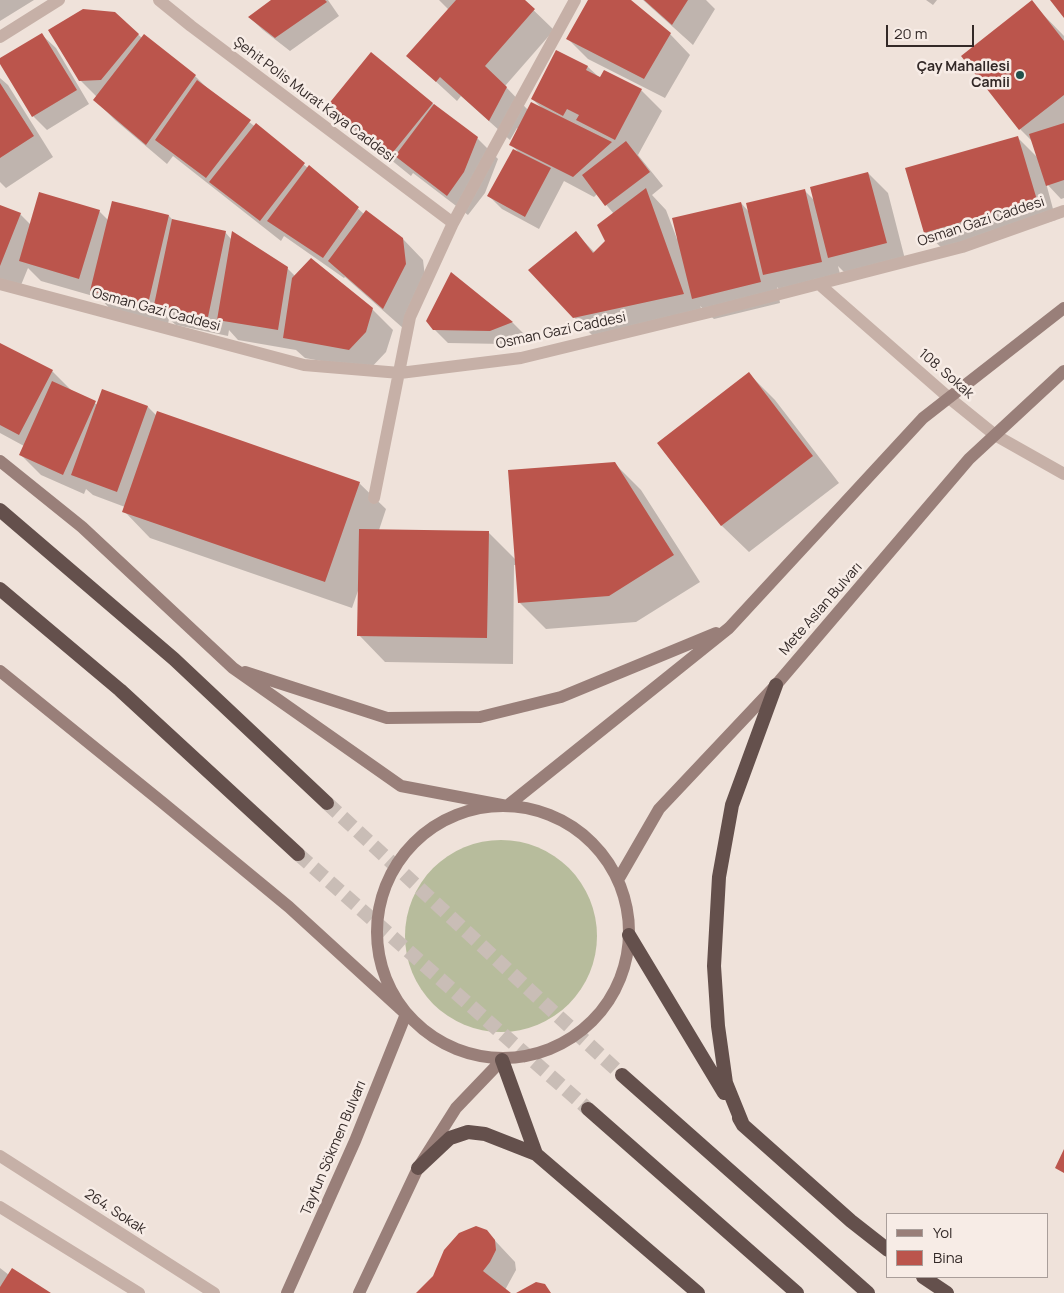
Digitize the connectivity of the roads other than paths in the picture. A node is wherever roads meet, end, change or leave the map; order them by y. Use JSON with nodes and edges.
{"nodes":[{"id":1,"x":59,"y":0,"type":"edge"},
{"id":2,"x":158,"y":0,"type":"edge"},
{"id":3,"x":575,"y":0,"type":"edge"},
{"id":4,"x":0,"y":38,"type":"edge"},
{"id":5,"x":1064,"y":211,"type":"edge"},
{"id":6,"x":453,"y":223,"type":"junction"},
{"id":7,"x":0,"y":284,"type":"edge"},
{"id":8,"x":819,"y":284,"type":"junction"},
{"id":9,"x":1064,"y":308,"type":"edge"},
{"id":10,"x":1064,"y":372,"type":"edge"},
{"id":11,"x":400,"y":373,"type":"junction"},
{"id":12,"x":948,"y":397,"type":"junction"},
{"id":13,"x":995,"y":435,"type":"junction"},
{"id":14,"x":0,"y":461,"type":"edge"},
{"id":15,"x":1064,"y":474,"type":"edge"},
{"id":16,"x":374,"y":498,"type":"dead end"},
{"id":17,"x":0,"y":510,"type":"edge"},
{"id":18,"x":0,"y":590,"type":"edge"},
{"id":19,"x":729,"y":628,"type":"junction"},
{"id":20,"x":234,"y":668,"type":"junction"},
{"id":21,"x":0,"y":671,"type":"edge"},
{"id":22,"x":776,"y":685,"type":"junction"},
{"id":23,"x":327,"y":803,"type":"tunnel mouth"},
{"id":24,"x":507,"y":806,"type":"junction"},
{"id":25,"x":298,"y":854,"type":"tunnel mouth"},
{"id":26,"x":618,"y":880,"type":"junction"},
{"id":27,"x":630,"y":935,"type":"junction"},
{"id":28,"x":406,"y":1014,"type":"junction"},
{"id":29,"x":502,"y":1060,"type":"junction"},
{"id":30,"x":622,"y":1075,"type":"tunnel mouth"},
{"id":31,"x":588,"y":1109,"type":"tunnel mouth"},
{"id":32,"x":744,"y":1125,"type":"junction"},
{"id":33,"x":536,"y":1154,"type":"junction"},
{"id":34,"x":0,"y":1156,"type":"edge"},
{"id":35,"x":418,"y":1168,"type":"junction"},
{"id":36,"x":0,"y":1206,"type":"edge"},
{"id":37,"x":886,"y":1248,"type":"edge"},
{"id":38,"x":924,"y":1278,"type":"edge"},
{"id":39,"x":139,"y":1293,"type":"edge"},
{"id":40,"x":214,"y":1293,"type":"edge"},
{"id":41,"x":287,"y":1293,"type":"edge"},
{"id":42,"x":359,"y":1293,"type":"edge"},
{"id":43,"x":698,"y":1293,"type":"edge"},
{"id":44,"x":797,"y":1293,"type":"edge"},
{"id":45,"x":868,"y":1293,"type":"edge"},
{"id":46,"x":947,"y":1293,"type":"edge"}],
"edges":[{"from":1,"to":4,"type":"street"},
{"from":2,"to":6,"type":"street","name":"Şehit Polis Murat Kaya Caddesi"},
{"from":3,"to":6,"type":"street"},
{"from":5,"to":8,"type":"street","name":"Osman Gazi Caddesi"},
{"from":6,"to":11,"type":"street"},
{"from":7,"to":11,"type":"street","name":"Osman Gazi Caddesi"},
{"from":8,"to":11,"type":"street","name":"Osman Gazi Caddesi"},
{"from":8,"to":12,"type":"street","name":"108. Sokak"},
{"from":9,"to":12,"type":"main road"},
{"from":10,"to":13,"type":"main road","name":"Mete Aslan Bulvarı"},
{"from":11,"to":16,"type":"street"},
{"from":12,"to":13,"type":"street","name":"108. Sokak"},
{"from":12,"to":19,"type":"main road"},
{"from":13,"to":15,"type":"street","name":"108. Sokak"},
{"from":13,"to":22,"type":"main road","name":"Mete Aslan Bulvarı"},
{"from":14,"to":20,"type":"main road"},
{"from":17,"to":23,"type":"highway"},
{"from":18,"to":25,"type":"highway"},
{"from":19,"to":20,"type":"main road"},
{"from":19,"to":24,"type":"main road"},
{"from":20,"to":24,"type":"main road"},
{"from":21,"to":28,"type":"main road"},
{"from":22,"to":26,"type":"main road","name":"Mete Aslan Bulvarı"},
{"from":22,"to":32,"type":"highway"},
{"from":24,"to":26,"type":"main road"},
{"from":24,"to":28,"type":"main road"},
{"from":26,"to":27,"type":"main road"},
{"from":27,"to":29,"type":"main road"},
{"from":27,"to":32,"type":"highway"},
{"from":28,"to":29,"type":"main road"},
{"from":28,"to":41,"type":"main road","name":"Tayfun Sökmen Bulvarı"},
{"from":29,"to":33,"type":"highway"},
{"from":29,"to":35,"type":"main road"},
{"from":30,"to":45,"type":"highway"},
{"from":31,"to":44,"type":"highway"},
{"from":32,"to":37,"type":"highway"},
{"from":33,"to":35,"type":"highway"},
{"from":33,"to":43,"type":"highway"},
{"from":34,"to":40,"type":"street","name":"264. Sokak"},
{"from":35,"to":42,"type":"main road"},
{"from":36,"to":39,"type":"street"},
{"from":38,"to":46,"type":"highway"}]}
